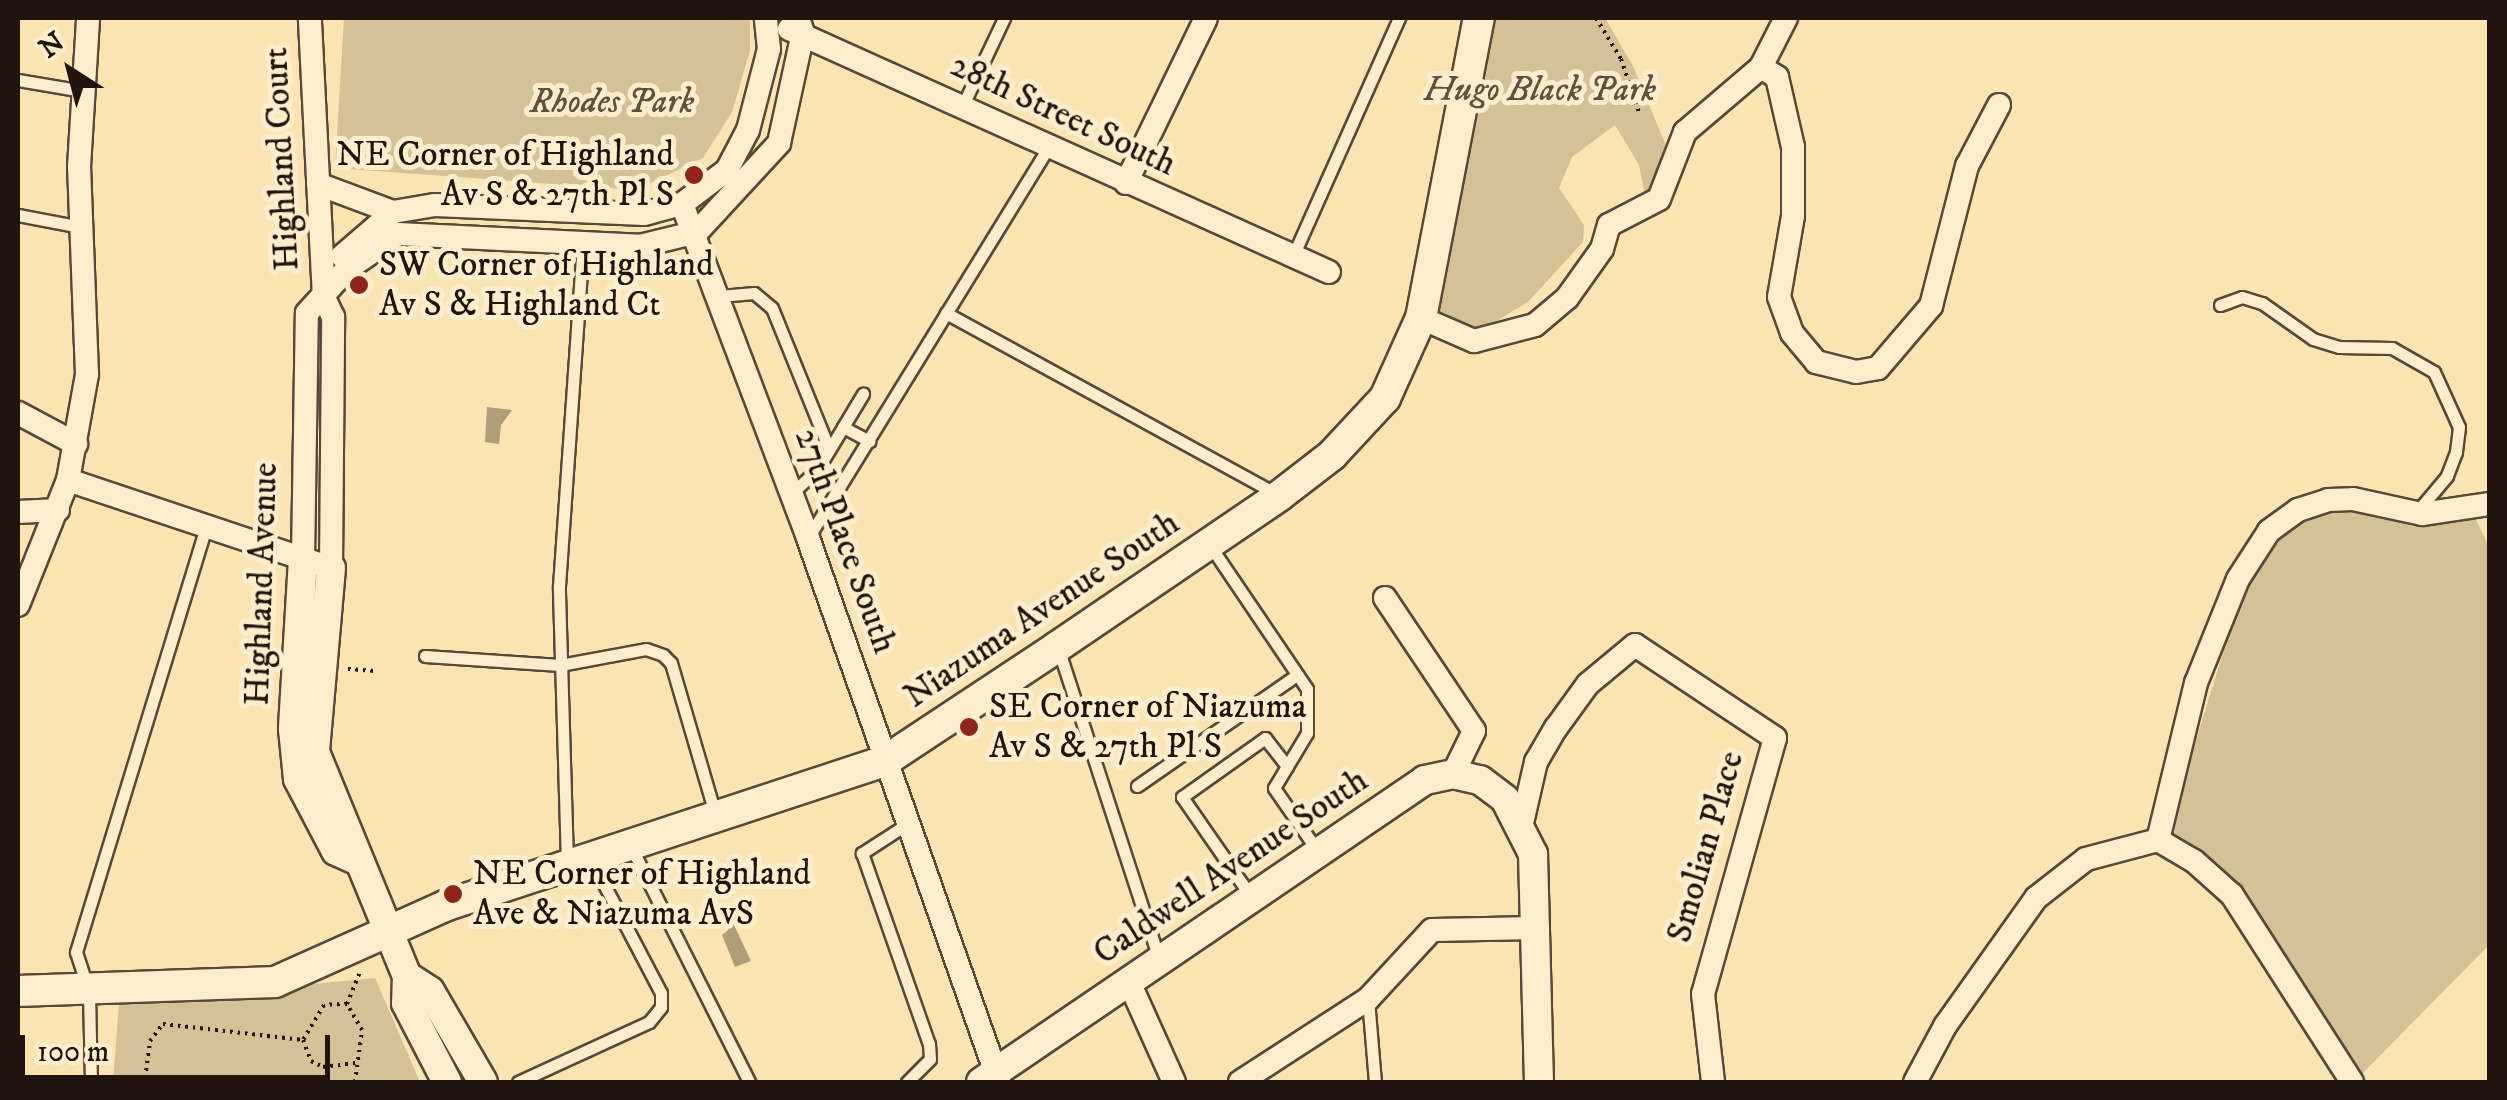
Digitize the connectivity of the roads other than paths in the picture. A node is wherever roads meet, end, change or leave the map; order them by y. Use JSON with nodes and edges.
{"nodes":[{"id":1,"x":88,"y":18,"type":"edge"},
{"id":2,"x":310,"y":18,"type":"edge"},
{"id":3,"x":1004,"y":18,"type":"edge"},
{"id":4,"x":1206,"y":18,"type":"edge"},
{"id":5,"x":1400,"y":18,"type":"edge"},
{"id":6,"x":1479,"y":18,"type":"edge"},
{"id":7,"x":1786,"y":18,"type":"edge"},
{"id":8,"x":766,"y":20,"type":"edge"},
{"id":9,"x":801,"y":26,"type":"edge"},
{"id":10,"x":1769,"y":72,"type":"junction"},
{"id":11,"x":18,"y":80,"type":"edge"},
{"id":12,"x":84,"y":91,"type":"junction"},
{"id":13,"x":1999,"y":105,"type":"dead end"},
{"id":14,"x":962,"y":107,"type":"junction"},
{"id":15,"x":1050,"y":147,"type":"junction"},
{"id":16,"x":1126,"y":182,"type":"junction"},
{"id":17,"x":318,"y":184,"type":"junction"},
{"id":18,"x":682,"y":204,"type":"junction"},
{"id":19,"x":393,"y":212,"type":"junction"},
{"id":20,"x":18,"y":216,"type":"edge"},
{"id":21,"x":81,"y":227,"type":"junction"},
{"id":22,"x":696,"y":232,"type":"junction"},
{"id":23,"x":583,"y":243,"type":"junction"},
{"id":24,"x":1292,"y":258,"type":"junction"},
{"id":25,"x":1330,"y":272,"type":"dead end"},
{"id":26,"x":720,"y":296,"type":"junction"},
{"id":27,"x":324,"y":298,"type":"junction"},
{"id":28,"x":2220,"y":306,"type":"dead end"},
{"id":29,"x":946,"y":313,"type":"junction"},
{"id":30,"x":1421,"y":318,"type":"junction"},
{"id":31,"x":862,"y":394,"type":"dead end"},
{"id":32,"x":18,"y":413,"type":"edge"},
{"id":33,"x":842,"y":426,"type":"junction"},
{"id":34,"x":868,"y":441,"type":"junction"},
{"id":35,"x":76,"y":444,"type":"junction"},
{"id":36,"x":829,"y":449,"type":"junction"},
{"id":37,"x":68,"y":480,"type":"junction"},
{"id":38,"x":792,"y":492,"type":"junction"},
{"id":39,"x":1278,"y":496,"type":"junction"},
{"id":40,"x":2490,"y":504,"type":"edge"},
{"id":41,"x":58,"y":510,"type":"junction"},
{"id":42,"x":18,"y":512,"type":"edge"},
{"id":43,"x":2416,"y":513,"type":"junction"},
{"id":44,"x":205,"y":530,"type":"junction"},
{"id":45,"x":808,"y":538,"type":"junction"},
{"id":46,"x":1208,"y":544,"type":"junction"},
{"id":47,"x":303,"y":559,"type":"junction"},
{"id":48,"x":331,"y":568,"type":"junction"},
{"id":49,"x":1385,"y":598,"type":"dead end"},
{"id":50,"x":18,"y":605,"type":"edge"},
{"id":51,"x":1058,"y":647,"type":"junction"},
{"id":52,"x":425,"y":656,"type":"dead end"},
{"id":53,"x":560,"y":665,"type":"junction"},
{"id":54,"x":1297,"y":675,"type":"junction"},
{"id":55,"x":886,"y":761,"type":"junction"},
{"id":56,"x":1286,"y":766,"type":"junction"},
{"id":57,"x":1453,"y":774,"type":"junction"},
{"id":58,"x":1137,"y":786,"type":"dead end"},
{"id":59,"x":716,"y":817,"type":"junction"},
{"id":60,"x":907,"y":824,"type":"junction"},
{"id":61,"x":1522,"y":824,"type":"junction"},
{"id":62,"x":2158,"y":840,"type":"junction"},
{"id":63,"x":630,"y":845,"type":"junction"},
{"id":64,"x":1319,"y":852,"type":"junction"},
{"id":65,"x":354,"y":860,"type":"junction"},
{"id":66,"x":578,"y":861,"type":"junction"},
{"id":67,"x":1252,"y":898,"type":"junction"},
{"id":68,"x":1538,"y":928,"type":"junction"},
{"id":69,"x":388,"y":930,"type":"junction"},
{"id":70,"x":1160,"y":960,"type":"junction"},
{"id":71,"x":407,"y":976,"type":"junction"},
{"id":72,"x":1129,"y":982,"type":"junction"},
{"id":73,"x":18,"y":991,"type":"edge"},
{"id":74,"x":89,"y":992,"type":"junction"},
{"id":75,"x":1368,"y":999,"type":"junction"},
{"id":76,"x":991,"y":1080,"type":"edge"},
{"id":77,"x":91,"y":1082,"type":"edge"},
{"id":78,"x":447,"y":1082,"type":"edge"},
{"id":79,"x":482,"y":1082,"type":"edge"},
{"id":80,"x":518,"y":1082,"type":"edge"},
{"id":81,"x":750,"y":1082,"type":"edge"},
{"id":82,"x":907,"y":1082,"type":"edge"},
{"id":83,"x":1174,"y":1082,"type":"edge"},
{"id":84,"x":1240,"y":1082,"type":"edge"},
{"id":85,"x":1375,"y":1082,"type":"edge"},
{"id":86,"x":1539,"y":1082,"type":"edge"},
{"id":87,"x":1713,"y":1082,"type":"edge"},
{"id":88,"x":1914,"y":1082,"type":"edge"},
{"id":89,"x":2352,"y":1082,"type":"edge"}],
"edges":[{"from":1,"to":12,"type":"street"},
{"from":2,"to":17,"type":"street","name":"Highland Court"},
{"from":3,"to":14,"type":"lane"},
{"from":4,"to":16,"type":"street"},
{"from":5,"to":24,"type":"lane"},
{"from":6,"to":30,"type":"main road","name":"Niazuma Avenue South"},
{"from":7,"to":10,"type":"street"},
{"from":8,"to":9,"type":"street","name":"28th Street South"},
{"from":8,"to":18,"type":"street"},
{"from":9,"to":14,"type":"street","name":"28th Street South"},
{"from":9,"to":22,"type":"street"},
{"from":10,"to":13,"type":"street"},
{"from":10,"to":30,"type":"street"},
{"from":11,"to":12,"type":"lane"},
{"from":12,"to":21,"type":"street"},
{"from":14,"to":15,"type":"street","name":"28th Street South"},
{"from":15,"to":16,"type":"street","name":"28th Street South"},
{"from":15,"to":29,"type":"lane"},
{"from":16,"to":24,"type":"street","name":"28th Street South"},
{"from":17,"to":19,"type":"street"},
{"from":17,"to":27,"type":"street","name":"Highland Court"},
{"from":18,"to":19,"type":"street"},
{"from":18,"to":22,"type":"street","name":"27th Place South"},
{"from":19,"to":27,"type":"street","name":"Highland Avenue"},
{"from":20,"to":21,"type":"lane"},
{"from":21,"to":35,"type":"street"},
{"from":22,"to":23,"type":"street","name":"Highland Avenue"},
{"from":22,"to":26,"type":"street","name":"27th Place South"},
{"from":23,"to":27,"type":"street","name":"Highland Avenue"},
{"from":23,"to":53,"type":"lane"},
{"from":24,"to":25,"type":"street","name":"28th Street South"},
{"from":26,"to":36,"type":"lane"},
{"from":26,"to":38,"type":"street","name":"27th Place South"},
{"from":27,"to":47,"type":"street","name":"Highland Avenue"},
{"from":27,"to":48,"type":"street","name":"Highland Avenue"},
{"from":28,"to":43,"type":"lane"},
{"from":29,"to":34,"type":"lane"},
{"from":29,"to":39,"type":"lane"},
{"from":30,"to":39,"type":"main road","name":"Niazuma Avenue South"},
{"from":31,"to":33,"type":"lane"},
{"from":32,"to":35,"type":"street"},
{"from":33,"to":34,"type":"lane"},
{"from":33,"to":36,"type":"lane"},
{"from":34,"to":45,"type":"lane"},
{"from":35,"to":37,"type":"street"},
{"from":36,"to":38,"type":"lane"},
{"from":37,"to":41,"type":"street"},
{"from":37,"to":44,"type":"street"},
{"from":38,"to":45,"type":"street","name":"27th Place South"},
{"from":39,"to":46,"type":"main road","name":"Niazuma Avenue South"},
{"from":40,"to":43,"type":"street"},
{"from":41,"to":42,"type":"street"},
{"from":41,"to":50,"type":"street"},
{"from":43,"to":62,"type":"street"},
{"from":44,"to":47,"type":"street"},
{"from":44,"to":74,"type":"lane"},
{"from":45,"to":55,"type":"street","name":"27th Place South"},
{"from":46,"to":51,"type":"main road","name":"Niazuma Avenue South"},
{"from":46,"to":54,"type":"lane"},
{"from":47,"to":48,"type":"street"},
{"from":47,"to":65,"type":"street","name":"Highland Avenue"},
{"from":48,"to":65,"type":"street","name":"Highland Avenue"},
{"from":49,"to":57,"type":"street"},
{"from":51,"to":55,"type":"main road","name":"Niazuma Avenue South"},
{"from":51,"to":70,"type":"lane"},
{"from":52,"to":53,"type":"lane"},
{"from":53,"to":59,"type":"lane"},
{"from":53,"to":66,"type":"lane"},
{"from":54,"to":56,"type":"lane"},
{"from":54,"to":58,"type":"lane"},
{"from":55,"to":59,"type":"main road","name":"Niazuma Avenue South"},
{"from":55,"to":60,"type":"street","name":"27th Place South"},
{"from":56,"to":64,"type":"lane"},
{"from":56,"to":67,"type":"lane"},
{"from":57,"to":61,"type":"street"},
{"from":57,"to":64,"type":"street","name":"Caldwell Avenue South"},
{"from":59,"to":63,"type":"main road","name":"Niazuma Avenue South"},
{"from":60,"to":76,"type":"street","name":"27th Place South"},
{"from":60,"to":82,"type":"lane"},
{"from":61,"to":68,"type":"street","name":"Smolian Place"},
{"from":61,"to":87,"type":"street","name":"Smolian Place"},
{"from":62,"to":88,"type":"street"},
{"from":62,"to":89,"type":"street"},
{"from":63,"to":66,"type":"main road","name":"Niazuma Avenue South"},
{"from":63,"to":81,"type":"lane"},
{"from":64,"to":67,"type":"street","name":"Caldwell Avenue South"},
{"from":65,"to":69,"type":"street","name":"Highland Avenue"},
{"from":66,"to":69,"type":"main road","name":"Niazuma Avenue South"},
{"from":66,"to":80,"type":"lane"},
{"from":67,"to":70,"type":"street","name":"Caldwell Avenue South"},
{"from":68,"to":75,"type":"street"},
{"from":68,"to":86,"type":"street","name":"Smolian Place"},
{"from":69,"to":71,"type":"street","name":"Highland Avenue"},
{"from":69,"to":74,"type":"main road","name":"Niazuma Avenue South"},
{"from":70,"to":72,"type":"street","name":"Caldwell Avenue South"},
{"from":71,"to":78,"type":"street","name":"Highland Avenue"},
{"from":71,"to":79,"type":"street","name":"Highland Avenue"},
{"from":72,"to":76,"type":"street","name":"Caldwell Avenue South"},
{"from":72,"to":83,"type":"street"},
{"from":73,"to":74,"type":"main road","name":"Niazuma Avenue South"},
{"from":74,"to":77,"type":"lane"},
{"from":75,"to":84,"type":"street"},
{"from":75,"to":85,"type":"lane"}]}
